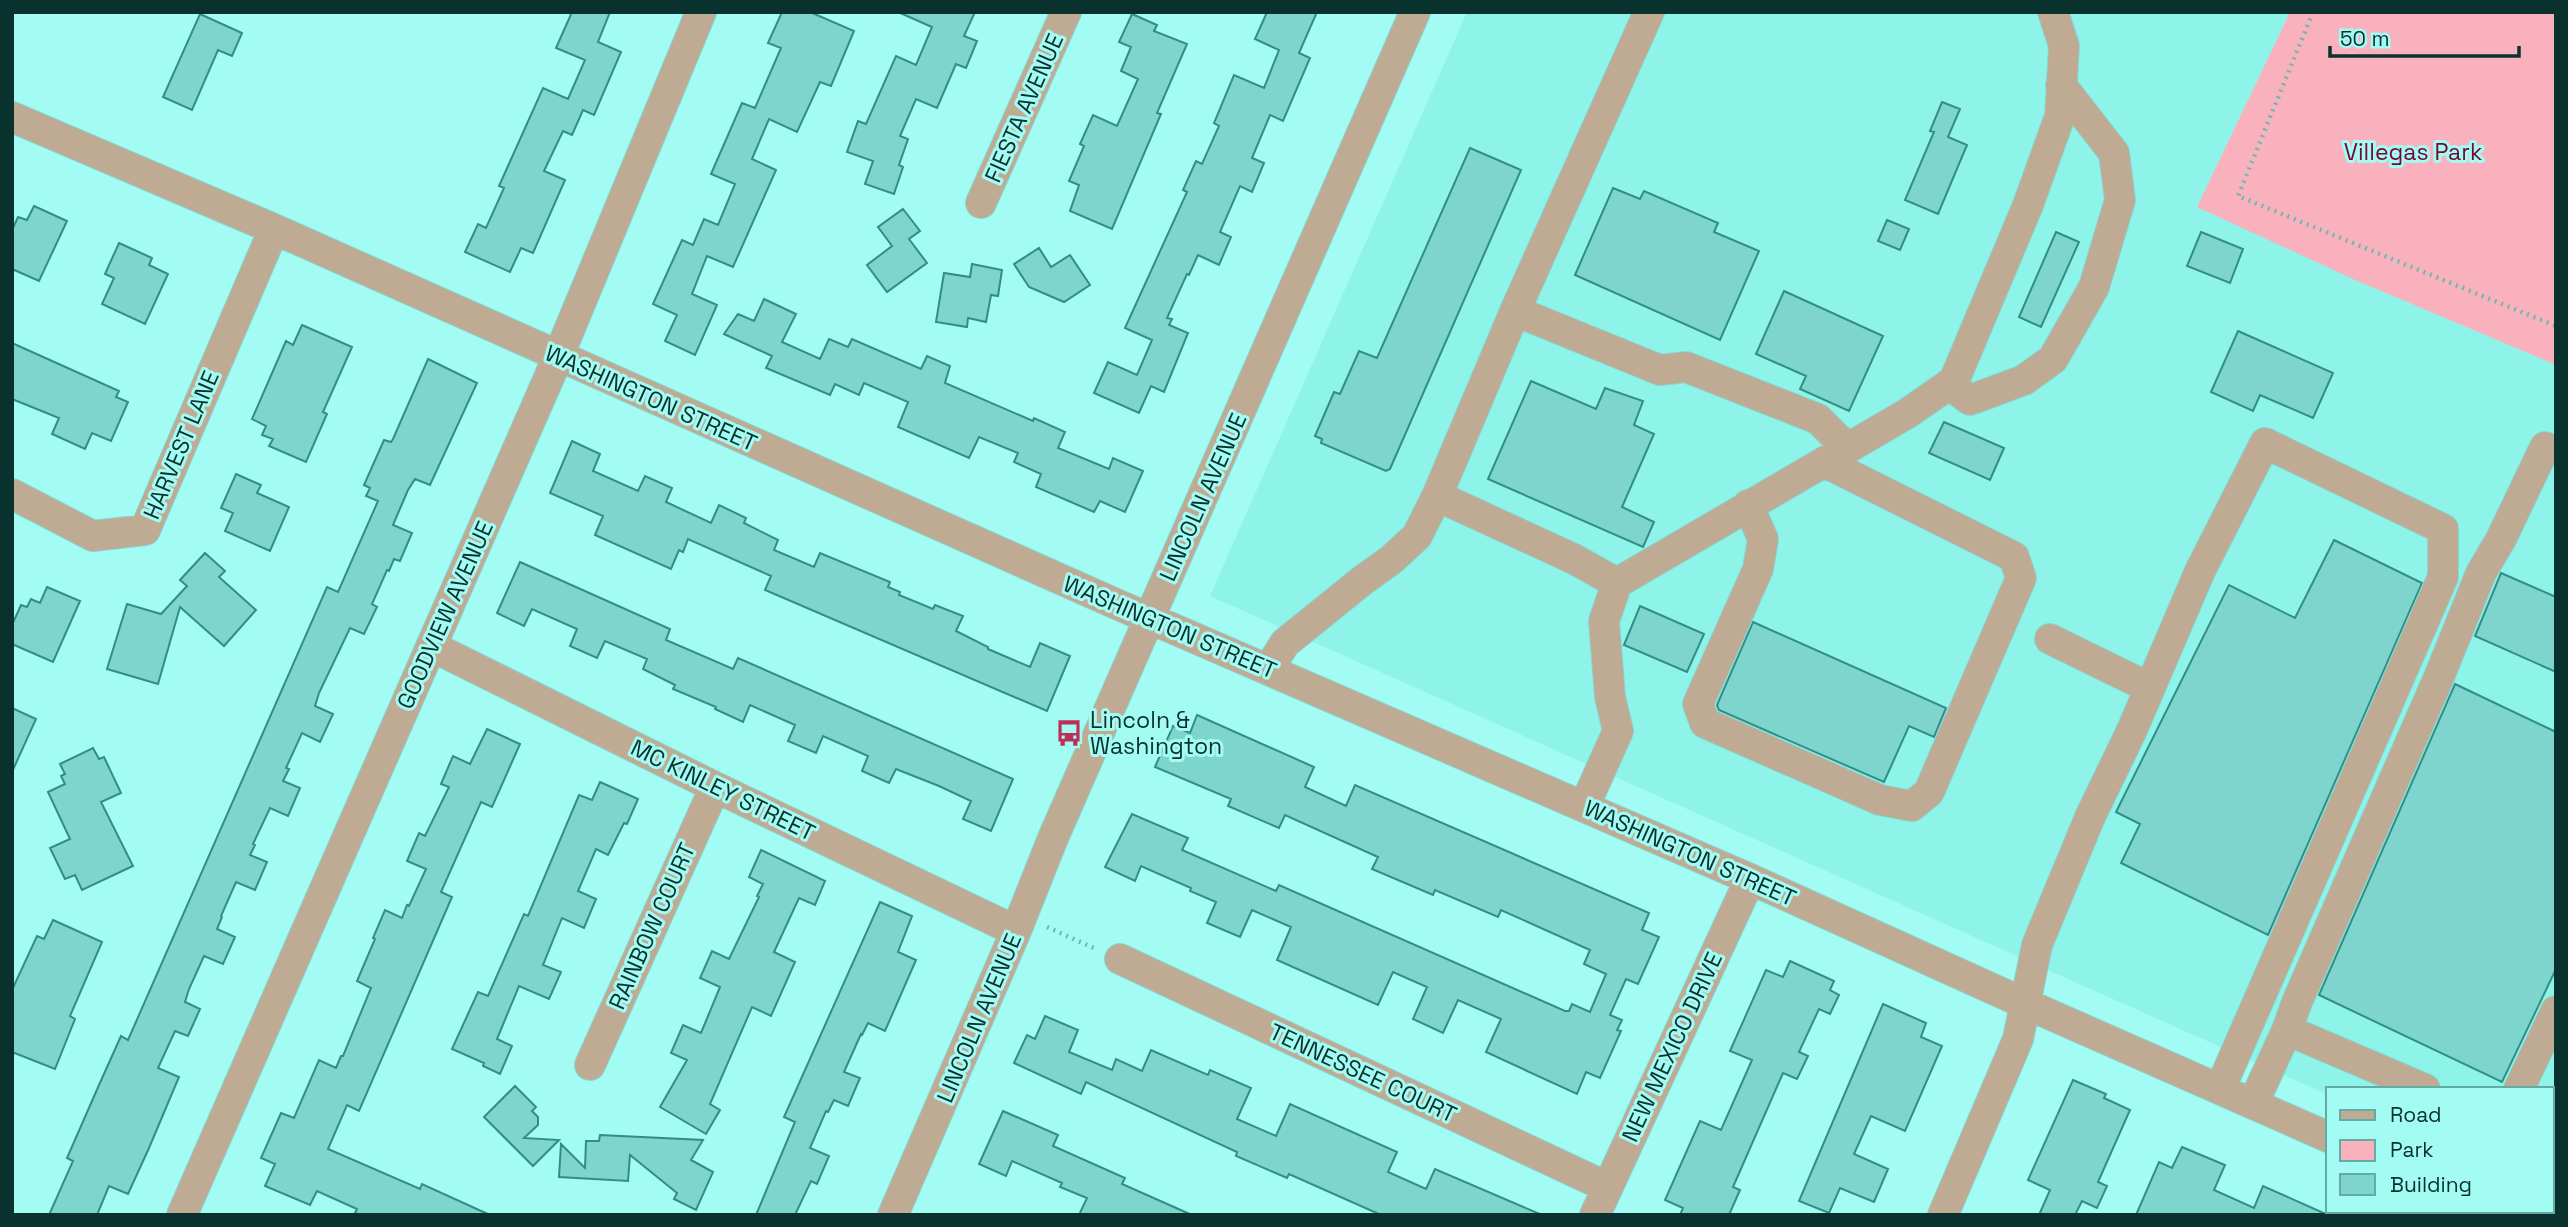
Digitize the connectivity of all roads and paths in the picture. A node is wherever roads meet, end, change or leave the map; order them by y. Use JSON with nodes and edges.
{"nodes":[{"id":1,"x":701,"y":12,"type":"edge"},
{"id":2,"x":1066,"y":12,"type":"edge"},
{"id":3,"x":1415,"y":12,"type":"edge"},
{"id":4,"x":1649,"y":12,"type":"edge"},
{"id":5,"x":2053,"y":12,"type":"edge"},
{"id":6,"x":2313,"y":12,"type":"edge"},
{"id":7,"x":2062,"y":85,"type":"junction"},
{"id":8,"x":12,"y":117,"type":"edge"},
{"id":9,"x":981,"y":203,"type":"dead end"},
{"id":10,"x":274,"y":229,"type":"junction"},
{"id":11,"x":1515,"y":311,"type":"junction"},
{"id":12,"x":2556,"y":326,"type":"edge"},
{"id":13,"x":558,"y":357,"type":"junction"},
{"id":14,"x":1949,"y":384,"type":"junction"},
{"id":15,"x":2547,"y":448,"type":"edge"},
{"id":16,"x":1835,"y":455,"type":"junction"},
{"id":17,"x":12,"y":494,"type":"edge"},
{"id":18,"x":1437,"y":496,"type":"junction"},
{"id":19,"x":1748,"y":505,"type":"junction"},
{"id":20,"x":1617,"y":583,"type":"junction"},
{"id":21,"x":1150,"y":619,"type":"junction"},
{"id":22,"x":2050,"y":639,"type":"dead end"},
{"id":23,"x":431,"y":646,"type":"junction"},
{"id":24,"x":1268,"y":670,"type":"junction"},
{"id":25,"x":2150,"y":688,"type":"junction"},
{"id":26,"x":715,"y":788,"type":"junction"},
{"id":27,"x":1584,"y":807,"type":"junction"},
{"id":28,"x":1750,"y":879,"type":"junction"},
{"id":29,"x":1019,"y":924,"type":"junction"},
{"id":30,"x":1120,"y":959,"type":"joint"},
{"id":31,"x":2026,"y":1004,"type":"junction"},
{"id":32,"x":2556,"y":1011,"type":"edge"},
{"id":33,"x":2287,"y":1030,"type":"junction"},
{"id":34,"x":590,"y":1065,"type":"dead end"},
{"id":35,"x":2420,"y":1087,"type":"edge"},
{"id":36,"x":2520,"y":1087,"type":"edge"},
{"id":37,"x":2220,"y":1089,"type":"junction"},
{"id":38,"x":2253,"y":1104,"type":"junction"},
{"id":39,"x":2326,"y":1136,"type":"edge"},
{"id":40,"x":1607,"y":1187,"type":"junction"},
{"id":41,"x":184,"y":1214,"type":"edge"},
{"id":42,"x":894,"y":1215,"type":"edge"},
{"id":43,"x":1595,"y":1215,"type":"edge"},
{"id":44,"x":1943,"y":1215,"type":"edge"}],
"edges":[{"from":1,"to":13,"type":"street","name":"GOODVIEW AVENUE"},
{"from":2,"to":9,"type":"street","name":"FIESTA AVENUE"},
{"from":3,"to":21,"type":"street","name":"LINCOLN AVENUE"},
{"from":4,"to":11,"type":"street"},
{"from":5,"to":7,"type":"street"},
{"from":6,"to":12,"type":"path"},
{"from":7,"to":14,"type":"street"},
{"from":7,"to":14,"type":"street"},
{"from":8,"to":10,"type":"street","name":"WASHINGTON STREET"},
{"from":10,"to":13,"type":"street","name":"WASHINGTON STREET"},
{"from":10,"to":17,"type":"street","name":"HARVEST LANE"},
{"from":11,"to":16,"type":"street"},
{"from":11,"to":18,"type":"street"},
{"from":13,"to":21,"type":"street","name":"WASHINGTON STREET"},
{"from":13,"to":23,"type":"street","name":"GOODVIEW AVENUE"},
{"from":14,"to":16,"type":"street"},
{"from":15,"to":33,"type":"street"},
{"from":16,"to":19,"type":"street"},
{"from":16,"to":19,"type":"street"},
{"from":18,"to":20,"type":"street"},
{"from":18,"to":24,"type":"street"},
{"from":19,"to":20,"type":"street"},
{"from":20,"to":27,"type":"street"},
{"from":21,"to":24,"type":"street","name":"WASHINGTON STREET"},
{"from":21,"to":29,"type":"street","name":"LINCOLN AVENUE"},
{"from":22,"to":25,"type":"street"},
{"from":23,"to":26,"type":"street","name":"MC KINLEY STREET"},
{"from":23,"to":41,"type":"street","name":"GOODVIEW AVENUE"},
{"from":24,"to":27,"type":"street","name":"WASHINGTON STREET"},
{"from":25,"to":31,"type":"street"},
{"from":25,"to":37,"type":"street"},
{"from":26,"to":29,"type":"street","name":"MC KINLEY STREET"},
{"from":26,"to":34,"type":"street","name":"RAINBOW COURT"},
{"from":27,"to":28,"type":"street","name":"WASHINGTON STREET"},
{"from":28,"to":31,"type":"street","name":"WASHINGTON STREET"},
{"from":28,"to":40,"type":"street","name":"NEW MEXICO DRIVE"},
{"from":29,"to":30,"type":"path"},
{"from":29,"to":42,"type":"street","name":"LINCOLN AVENUE"},
{"from":30,"to":40,"type":"street","name":"TENNESSEE COURT"},
{"from":31,"to":37,"type":"street","name":"WASHINGTON STREET"},
{"from":31,"to":44,"type":"street"},
{"from":32,"to":36,"type":"street"},
{"from":33,"to":35,"type":"street"},
{"from":33,"to":38,"type":"street"},
{"from":37,"to":38,"type":"street","name":"WASHINGTON STREET"},
{"from":38,"to":39,"type":"street","name":"WASHINGTON STREET"},
{"from":40,"to":43,"type":"street","name":"NEW MEXICO DRIVE"}]}
